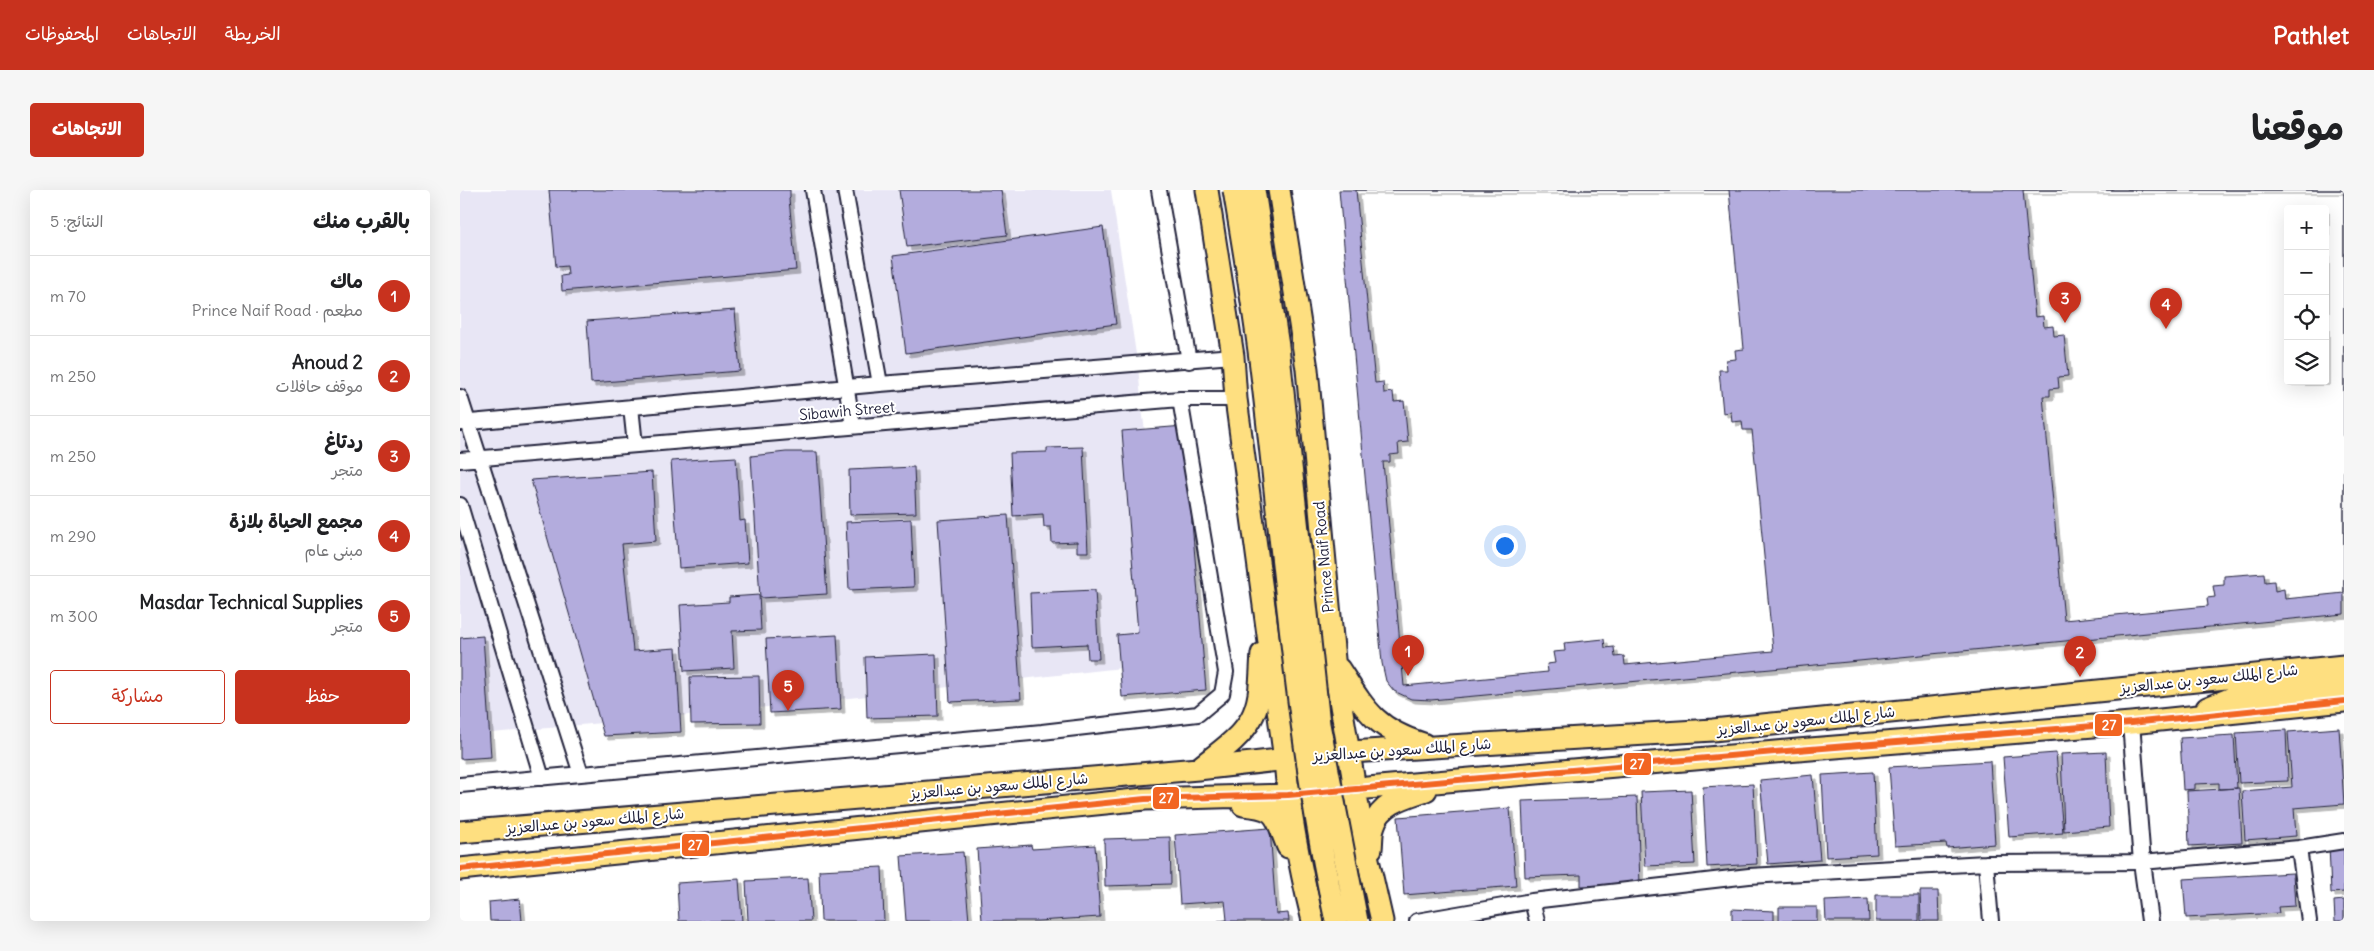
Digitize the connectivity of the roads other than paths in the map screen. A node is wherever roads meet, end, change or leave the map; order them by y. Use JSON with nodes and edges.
{"nodes":[{"id":1,"x":812,"y":190,"type":"edge"},
{"id":2,"x":845,"y":190,"type":"edge"},
{"id":3,"x":1159,"y":190,"type":"edge"},
{"id":4,"x":1207,"y":190,"type":"edge"},
{"id":5,"x":1234,"y":190,"type":"edge"},
{"id":6,"x":1254,"y":190,"type":"edge"},
{"id":7,"x":1279,"y":190,"type":"edge"},
{"id":8,"x":1233,"y":356,"type":"junction"},
{"id":9,"x":1189,"y":361,"type":"junction"},
{"id":10,"x":880,"y":384,"type":"junction"},
{"id":11,"x":847,"y":388,"type":"junction"},
{"id":12,"x":460,"y":397,"type":"edge"},
{"id":13,"x":1180,"y":399,"type":"junction"},
{"id":14,"x":1236,"y":399,"type":"junction"},
{"id":15,"x":631,"y":407,"type":"junction"},
{"id":16,"x":464,"y":423,"type":"edge"},
{"id":17,"x":853,"y":426,"type":"junction"},
{"id":18,"x":635,"y":445,"type":"junction"},
{"id":19,"x":480,"y":458,"type":"junction"},
{"id":20,"x":460,"y":460,"type":"edge"},
{"id":21,"x":460,"y":505,"type":"edge"},
{"id":22,"x":1265,"y":614,"type":"junction"},
{"id":23,"x":1334,"y":662,"type":"junction"},
{"id":24,"x":2344,"y":666,"type":"edge"},
{"id":25,"x":2344,"y":682,"type":"edge"},
{"id":26,"x":2344,"y":700,"type":"edge"},
{"id":27,"x":2186,"y":717,"type":"junction"},
{"id":28,"x":2131,"y":723,"type":"junction"},
{"id":29,"x":1433,"y":747,"type":"junction"},
{"id":30,"x":1350,"y":752,"type":"junction"},
{"id":31,"x":1285,"y":760,"type":"junction"},
{"id":32,"x":1198,"y":769,"type":"junction"},
{"id":33,"x":581,"y":774,"type":"junction"},
{"id":34,"x":542,"y":778,"type":"junction"},
{"id":35,"x":1456,"y":780,"type":"junction"},
{"id":36,"x":460,"y":785,"type":"edge"},
{"id":37,"x":1354,"y":789,"type":"junction"},
{"id":38,"x":1288,"y":795,"type":"junction"},
{"id":39,"x":1145,"y":799,"type":"junction"},
{"id":40,"x":460,"y":832,"type":"edge"},
{"id":41,"x":2344,"y":841,"type":"edge"},
{"id":42,"x":2300,"y":848,"type":"junction"},
{"id":43,"x":2142,"y":862,"type":"junction"},
{"id":44,"x":1986,"y":863,"type":"junction"},
{"id":45,"x":1370,"y":867,"type":"junction"},
{"id":46,"x":460,"y":868,"type":"edge"},
{"id":47,"x":1304,"y":884,"type":"junction"},
{"id":48,"x":1532,"y":900,"type":"junction"},
{"id":49,"x":1313,"y":921,"type":"edge"},
{"id":50,"x":1336,"y":921,"type":"edge"},
{"id":51,"x":1357,"y":921,"type":"edge"},
{"id":52,"x":1382,"y":921,"type":"edge"},
{"id":53,"x":1417,"y":921,"type":"edge"},
{"id":54,"x":1537,"y":921,"type":"edge"},
{"id":55,"x":1991,"y":921,"type":"edge"},
{"id":56,"x":2150,"y":921,"type":"edge"},
{"id":57,"x":2309,"y":921,"type":"edge"}],
"edges":[{"from":1,"to":11,"type":"street"},
{"from":2,"to":10,"type":"street"},
{"from":3,"to":9,"type":"street"},
{"from":4,"to":8,"type":"main road"},
{"from":5,"to":50,"type":"main road","bridge":true},
{"from":6,"to":51,"type":"main road","bridge":true},
{"from":7,"to":23,"type":"main road","name":"Prince Naif Road"},
{"from":8,"to":9,"type":"street","name":"Sibawih Street"},
{"from":8,"to":14,"type":"main road"},
{"from":9,"to":10,"type":"street","name":"Sibawih Street"},
{"from":10,"to":11,"type":"street","name":"Sibawih Street"},
{"from":11,"to":15,"type":"street","name":"Sibawih Street"},
{"from":11,"to":17,"type":"street"},
{"from":12,"to":16,"type":"street"},
{"from":13,"to":14,"type":"street","name":"Sibawih Street"},
{"from":13,"to":17,"type":"street","name":"Sibawih Street"},
{"from":13,"to":33,"type":"street"},
{"from":14,"to":22,"type":"main road"},
{"from":15,"to":16,"type":"street","name":"Sibawih Street"},
{"from":15,"to":18,"type":"street"},
{"from":16,"to":19,"type":"street"},
{"from":17,"to":18,"type":"street","name":"Sibawih Street"},
{"from":18,"to":19,"type":"street","name":"Sibawih Street"},
{"from":19,"to":20,"type":"street","name":"Sibawih Street"},
{"from":19,"to":33,"type":"street"},
{"from":21,"to":34,"type":"street"},
{"from":22,"to":31,"type":"main road"},
{"from":22,"to":32,"type":"main road"},
{"from":23,"to":29,"type":"main road"},
{"from":23,"to":30,"type":"main road","name":"Prince Naif Road"},
{"from":24,"to":29,"type":"main road","name":"شارع الملك سعود بن عبدالعزيز"},
{"from":25,"to":27,"type":"main road"},
{"from":26,"to":27,"type":"main road","name":"شارع الملك سعود بن عبدالعزيز"},
{"from":27,"to":28,"type":"main road","name":"شارع الملك سعود بن عبدالعزيز"},
{"from":28,"to":35,"type":"main road","name":"شارع الملك سعود بن عبدالعزيز"},
{"from":28,"to":43,"type":"street"},
{"from":29,"to":30,"type":"main road","name":"شارع الملك سعود بن عبدالعزيز"},
{"from":30,"to":31,"type":"main road","name":"شارع الملك سعود بن عبدالعزيز"},
{"from":30,"to":37,"type":"main road","name":"Prince Naif Road"},
{"from":31,"to":32,"type":"main road","name":"شارع الملك سعود بن عبدالعزيز"},
{"from":31,"to":38,"type":"main road"},
{"from":32,"to":40,"type":"main road","name":"شارع الملك سعود بن عبدالعزيز"},
{"from":33,"to":34,"type":"street"},
{"from":34,"to":36,"type":"street"},
{"from":35,"to":37,"type":"main road","name":"شارع الملك سعود بن عبدالعزيز"},
{"from":35,"to":45,"type":"main road"},
{"from":37,"to":38,"type":"main road","name":"شارع الملك سعود بن عبدالعزيز"},
{"from":37,"to":45,"type":"main road","name":"Prince Naif Road"},
{"from":38,"to":39,"type":"main road","name":"شارع الملك سعود بن عبدالعزيز"},
{"from":38,"to":47,"type":"main road"},
{"from":39,"to":46,"type":"main road","name":"شارع الملك سعود بن عبدالعزيز"},
{"from":39,"to":47,"type":"main road"},
{"from":41,"to":42,"type":"street"},
{"from":42,"to":43,"type":"street"},
{"from":42,"to":57,"type":"street"},
{"from":43,"to":44,"type":"street"},
{"from":43,"to":56,"type":"street"},
{"from":44,"to":48,"type":"street"},
{"from":44,"to":55,"type":"street"},
{"from":45,"to":52,"type":"main road","name":"Prince Naif Road"},
{"from":47,"to":49,"type":"main road"},
{"from":48,"to":53,"type":"street"},
{"from":48,"to":54,"type":"street"}]}
